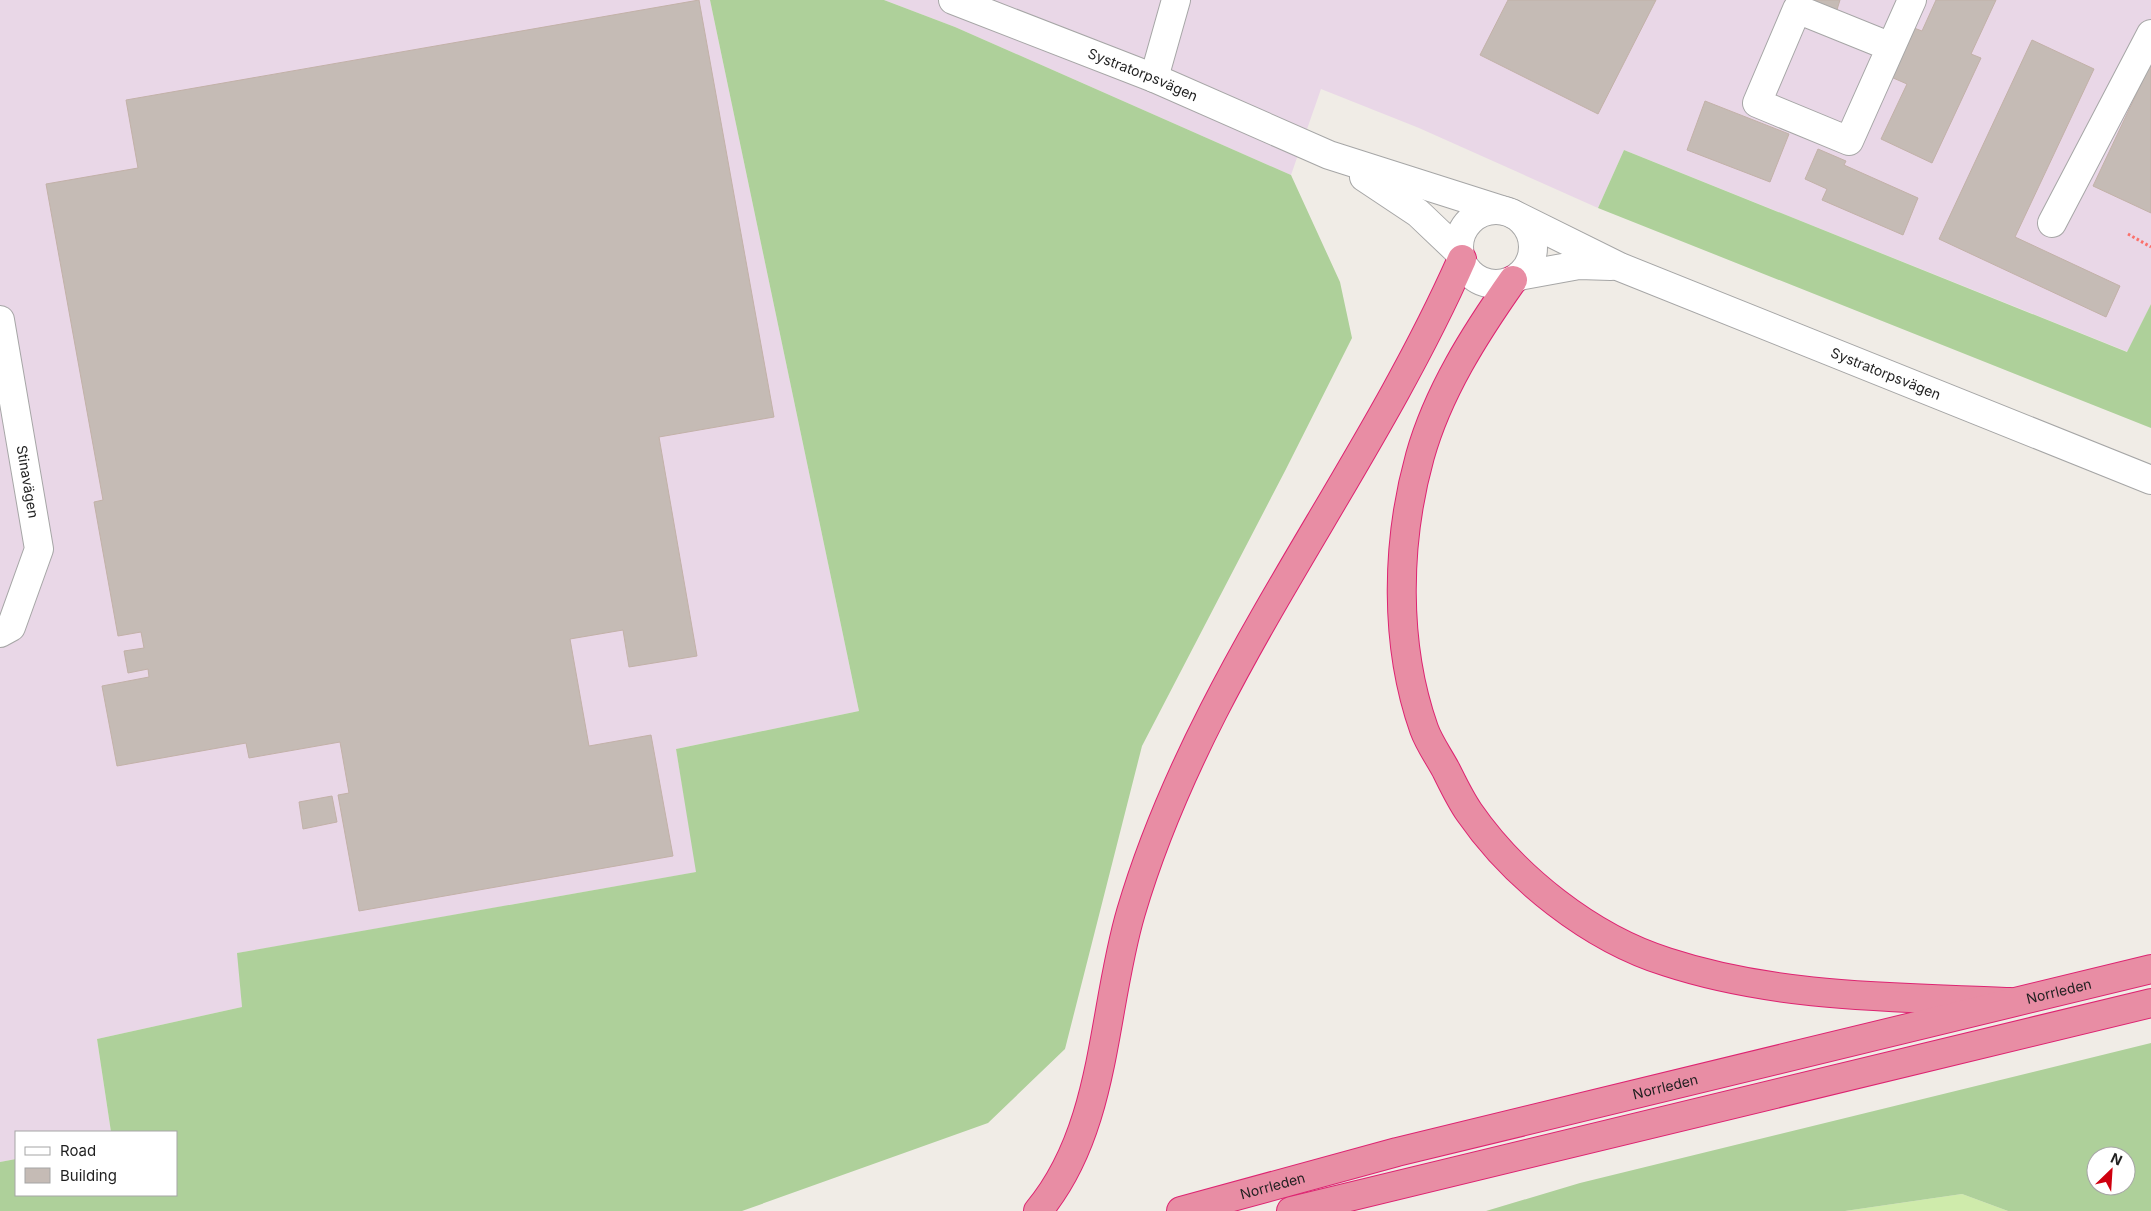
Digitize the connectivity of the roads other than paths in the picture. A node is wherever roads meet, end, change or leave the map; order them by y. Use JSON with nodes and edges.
{"nodes":[{"id":1,"x":953,"y":0,"type":"edge"},
{"id":2,"x":1176,"y":0,"type":"edge"},
{"id":3,"x":1912,"y":0,"type":"edge"},
{"id":4,"x":2151,"y":34,"type":"edge"},
{"id":5,"x":1891,"y":47,"type":"junction"},
{"id":6,"x":1154,"y":78,"type":"junction"},
{"id":7,"x":1329,"y":155,"type":"junction"},
{"id":8,"x":1508,"y":212,"type":"junction"},
{"id":9,"x":2052,"y":223,"type":"dead end"},
{"id":10,"x":1460,"y":256,"type":"junction"},
{"id":11,"x":1620,"y":267,"type":"junction"},
{"id":12,"x":1516,"y":278,"type":"junction"},
{"id":13,"x":0,"y":320,"type":"edge"},
{"id":14,"x":2151,"y":480,"type":"edge"},
{"id":15,"x":0,"y":633,"type":"edge"},
{"id":16,"x":2151,"y":969,"type":"edge"},
{"id":17,"x":2010,"y":1002,"type":"junction"},
{"id":18,"x":2151,"y":1003,"type":"edge"},
{"id":19,"x":1394,"y":1188,"type":"junction"},
{"id":20,"x":1038,"y":1211,"type":"edge"},
{"id":21,"x":1181,"y":1211,"type":"edge"},
{"id":22,"x":1291,"y":1211,"type":"edge"},
{"id":23,"x":1360,"y":1211,"type":"edge"}],
"edges":[{"from":1,"to":6,"type":"street","name":"Systratorpsvägen"},
{"from":2,"to":6,"type":"street"},
{"from":3,"to":5,"type":"street"},
{"from":4,"to":9,"type":"street"},
{"from":5,"to":5,"type":"street"},
{"from":6,"to":7,"type":"street","name":"Systratorpsvägen"},
{"from":7,"to":8,"type":"street","name":"Systratorpsvägen"},
{"from":7,"to":10,"type":"street","name":"Systratorpsvägen"},
{"from":8,"to":10,"type":"street"},
{"from":8,"to":11,"type":"street","name":"Systratorpsvägen"},
{"from":8,"to":12,"type":"street"},
{"from":10,"to":12,"type":"street"},
{"from":10,"to":20,"type":"highway"},
{"from":11,"to":12,"type":"street","name":"Systratorpsvägen"},
{"from":11,"to":14,"type":"street","name":"Systratorpsvägen"},
{"from":12,"to":17,"type":"highway"},
{"from":13,"to":15,"type":"street","name":"Stinavägen"},
{"from":16,"to":17,"type":"highway","name":"Norrleden"},
{"from":17,"to":21,"type":"highway","name":"Norrleden"},
{"from":18,"to":19,"type":"highway","name":"Norrleden"},
{"from":19,"to":22,"type":"highway","name":"Norrleden"},
{"from":19,"to":23,"type":"highway"}]}
